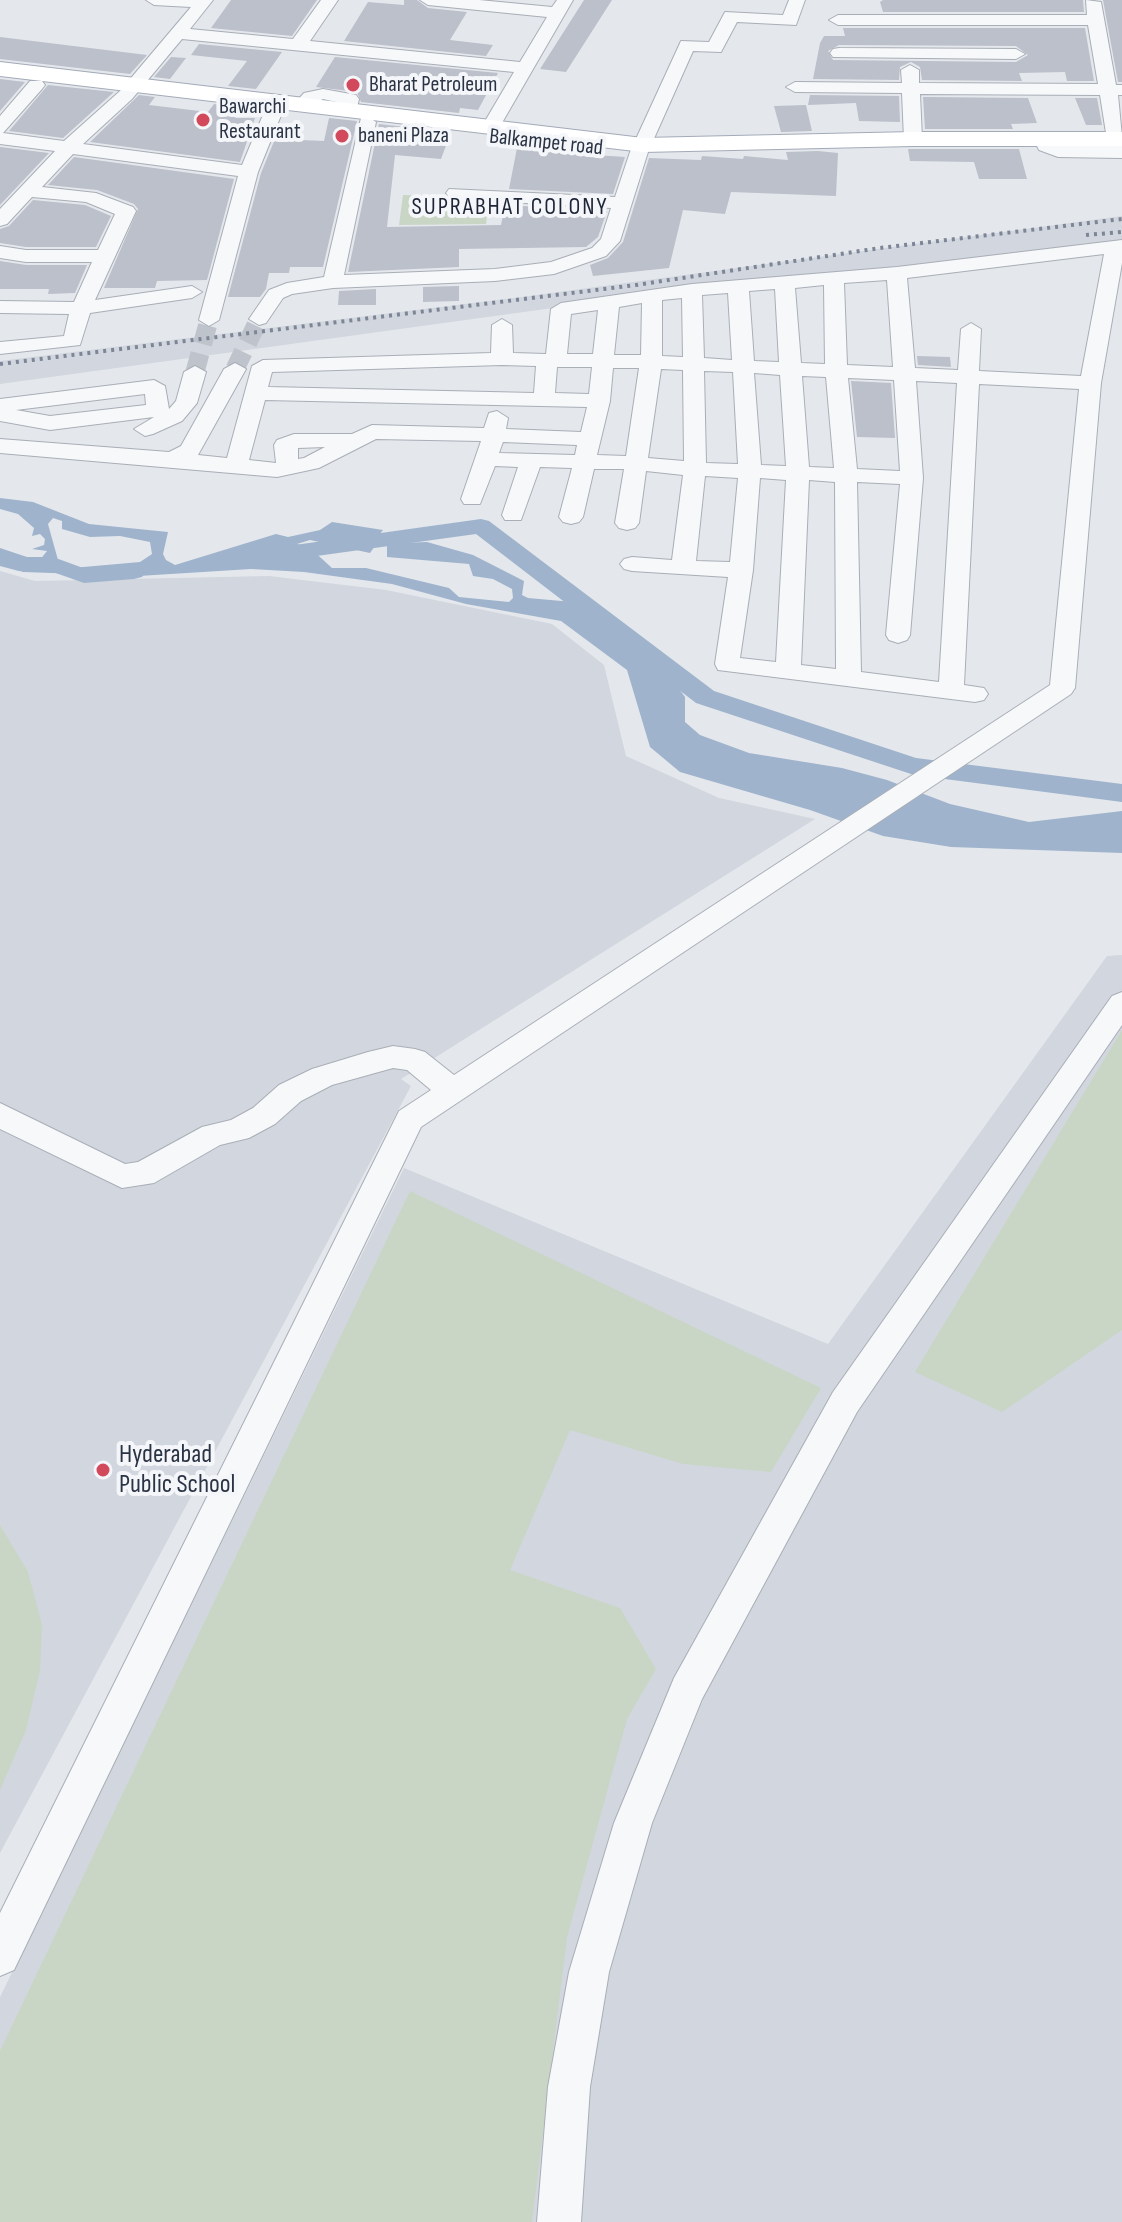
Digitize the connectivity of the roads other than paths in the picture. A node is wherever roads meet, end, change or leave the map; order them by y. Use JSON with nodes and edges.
{"nodes":[{"id":1,"x":154,"y":0,"type":"edge"},
{"id":2,"x":330,"y":0,"type":"edge"},
{"id":3,"x":797,"y":0,"type":"edge"},
{"id":4,"x":1092,"y":0,"type":"edge"},
{"id":5,"x":205,"y":1,"type":"edge"},
{"id":6,"x":439,"y":1,"type":"edge"},
{"id":7,"x":561,"y":6,"type":"edge"},
{"id":8,"x":907,"y":9,"type":"edge"},
{"id":9,"x":1009,"y":19,"type":"junction"},
{"id":10,"x":838,"y":20,"type":"dead end"},
{"id":11,"x":1095,"y":20,"type":"junction"},
{"id":12,"x":179,"y":33,"type":"junction"},
{"id":13,"x":298,"y":45,"type":"junction"},
{"id":14,"x":839,"y":53,"type":"dead end"},
{"id":15,"x":909,"y":54,"type":"junction"},
{"id":16,"x":1016,"y":54,"type":"junction"},
{"id":17,"x":524,"y":68,"type":"junction"},
{"id":18,"x":0,"y":69,"type":"edge"},
{"id":19,"x":0,"y":81,"type":"edge"},
{"id":20,"x":36,"y":85,"type":"junction"},
{"id":21,"x":795,"y":87,"type":"dead end"},
{"id":22,"x":911,"y":88,"type":"junction"},
{"id":23,"x":130,"y":89,"type":"junction"},
{"id":24,"x":1025,"y":89,"type":"junction"},
{"id":25,"x":1114,"y":90,"type":"edge"},
{"id":26,"x":284,"y":107,"type":"junction"},
{"id":27,"x":358,"y":117,"type":"junction"},
{"id":28,"x":0,"y":128,"type":"edge"},
{"id":29,"x":490,"y":128,"type":"junction"},
{"id":30,"x":0,"y":138,"type":"edge"},
{"id":31,"x":913,"y":139,"type":"junction"},
{"id":32,"x":1113,"y":141,"type":"edge"},
{"id":33,"x":1045,"y":143,"type":"junction"},
{"id":34,"x":69,"y":147,"type":"junction"},
{"id":35,"x":641,"y":148,"type":"junction"},
{"id":36,"x":249,"y":172,"type":"junction"},
{"id":37,"x":29,"y":191,"type":"junction"},
{"id":38,"x":456,"y":193,"type":"dead end"},
{"id":39,"x":623,"y":203,"type":"junction"},
{"id":40,"x":0,"y":220,"type":"edge"},
{"id":41,"x":1118,"y":251,"type":"edge"},
{"id":42,"x":0,"y":252,"type":"edge"},
{"id":43,"x":105,"y":256,"type":"junction"},
{"id":44,"x":897,"y":273,"type":"junction"},
{"id":45,"x":834,"y":277,"type":"junction"},
{"id":46,"x":784,"y":280,"type":"junction"},
{"id":47,"x":333,"y":282,"type":"junction"},
{"id":48,"x":738,"y":285,"type":"junction"},
{"id":49,"x":692,"y":290,"type":"junction"},
{"id":50,"x":192,"y":292,"type":"dead end"},
{"id":51,"x":652,"y":296,"type":"junction"},
{"id":52,"x":609,"y":303,"type":"junction"},
{"id":53,"x":0,"y":307,"type":"edge"},
{"id":54,"x":81,"y":308,"type":"junction"},
{"id":55,"x":259,"y":319,"type":"tunnel mouth"},
{"id":56,"x":209,"y":320,"type":"tunnel mouth"},
{"id":57,"x":502,"y":325,"type":"dead end"},
{"id":58,"x":971,"y":329,"type":"dead end"},
{"id":59,"x":0,"y":348,"type":"edge"},
{"id":60,"x":502,"y":359,"type":"junction"},
{"id":61,"x":556,"y":361,"type":"junction"},
{"id":62,"x":603,"y":361,"type":"junction"},
{"id":63,"x":651,"y":362,"type":"junction"},
{"id":64,"x":692,"y":364,"type":"junction"},
{"id":65,"x":742,"y":366,"type":"junction"},
{"id":66,"x":788,"y":367,"type":"junction"},
{"id":67,"x":235,"y":369,"type":"tunnel mouth"},
{"id":68,"x":836,"y":369,"type":"junction"},
{"id":69,"x":195,"y":372,"type":"tunnel mouth"},
{"id":70,"x":905,"y":372,"type":"junction"},
{"id":71,"x":969,"y":376,"type":"junction"},
{"id":72,"x":1090,"y":383,"type":"junction"},
{"id":73,"x":99,"y":392,"type":"junction"},
{"id":74,"x":256,"y":393,"type":"junction"},
{"id":75,"x":501,"y":398,"type":"junction"},
{"id":76,"x":544,"y":399,"type":"junction"},
{"id":77,"x":616,"y":404,"type":"junction"},
{"id":78,"x":0,"y":406,"type":"edge"},
{"id":79,"x":0,"y":414,"type":"edge"},
{"id":80,"x":100,"y":416,"type":"junction"},
{"id":81,"x":0,"y":429,"type":"edge"},
{"id":82,"x":494,"y":435,"type":"junction"},
{"id":83,"x":590,"y":439,"type":"junction"},
{"id":84,"x":0,"y":446,"type":"edge"},
{"id":85,"x":173,"y":459,"type":"junction"},
{"id":86,"x":485,"y":459,"type":"junction"},
{"id":87,"x":531,"y":461,"type":"junction"},
{"id":88,"x":584,"y":463,"type":"junction"},
{"id":89,"x":635,"y":463,"type":"junction"},
{"id":90,"x":236,"y":468,"type":"junction"},
{"id":91,"x":695,"y":469,"type":"junction"},
{"id":92,"x":750,"y":469,"type":"junction"},
{"id":93,"x":798,"y":472,"type":"junction"},
{"id":94,"x":846,"y":474,"type":"junction"},
{"id":95,"x":912,"y":478,"type":"junction"},
{"id":96,"x":472,"y":499,"type":"dead end"},
{"id":97,"x":513,"y":515,"type":"dead end"},
{"id":98,"x":571,"y":517,"type":"dead end"},
{"id":99,"x":627,"y":523,"type":"dead end"},
{"id":100,"x":632,"y":564,"type":"dead end"},
{"id":101,"x":683,"y":568,"type":"junction"},
{"id":102,"x":741,"y":574,"type":"junction"},
{"id":103,"x":792,"y":579,"type":"junction"},
{"id":104,"x":898,"y":635,"type":"dead end"},
{"id":105,"x":788,"y":672,"type":"junction"},
{"id":106,"x":849,"y":680,"type":"junction"},
{"id":107,"x":1122,"y":1003,"type":"edge"},
{"id":108,"x":453,"y":1091,"type":"junction"},
{"id":109,"x":0,"y":1115,"type":"edge"},
{"id":110,"x":0,"y":1956,"type":"edge"},
{"id":111,"x":559,"y":2222,"type":"edge"}],
"edges":[{"from":1,"to":5,"type":"street"},
{"from":2,"to":13,"type":"street"},
{"from":3,"to":35,"type":"street"},
{"from":4,"to":11,"type":"street"},
{"from":5,"to":12,"type":"street"},
{"from":6,"to":7,"type":"street"},
{"from":7,"to":17,"type":"street"},
{"from":8,"to":9,"type":"street"},
{"from":8,"to":10,"type":"street"},
{"from":8,"to":15,"type":"street"},
{"from":9,"to":11,"type":"street"},
{"from":9,"to":16,"type":"street"},
{"from":11,"to":25,"type":"street"},
{"from":12,"to":13,"type":"street"},
{"from":12,"to":23,"type":"street"},
{"from":13,"to":17,"type":"street"},
{"from":14,"to":15,"type":"street"},
{"from":15,"to":16,"type":"street"},
{"from":15,"to":22,"type":"street"},
{"from":16,"to":24,"type":"street"},
{"from":17,"to":29,"type":"street"},
{"from":18,"to":23,"type":"main road","name":"Balkampet road"},
{"from":19,"to":20,"type":"main road","name":"Balkampet road"},
{"from":20,"to":23,"type":"main road","name":"Balkampet road"},
{"from":20,"to":28,"type":"street"},
{"from":21,"to":22,"type":"street"},
{"from":22,"to":24,"type":"street"},
{"from":22,"to":31,"type":"street"},
{"from":23,"to":26,"type":"main road","name":"Balkampet road"},
{"from":23,"to":34,"type":"street"},
{"from":24,"to":25,"type":"street"},
{"from":25,"to":32,"type":"street"},
{"from":26,"to":27,"type":"main road","name":"Balkampet road"},
{"from":26,"to":36,"type":"street"},
{"from":27,"to":29,"type":"main road","name":"Balkampet road"},
{"from":27,"to":35,"type":"main road","name":"Balkampet road"},
{"from":27,"to":47,"type":"street"},
{"from":29,"to":35,"type":"main road","name":"Balkampet road"},
{"from":30,"to":34,"type":"street"},
{"from":31,"to":33,"type":"main road","name":"Balkampet road"},
{"from":31,"to":35,"type":"main road","name":"Balkampet road"},
{"from":32,"to":33,"type":"main road"},
{"from":33,"to":35,"type":"main road","name":"Balkampet road"},
{"from":34,"to":36,"type":"street"},
{"from":34,"to":37,"type":"street"},
{"from":35,"to":39,"type":"street"},
{"from":36,"to":56,"type":"street"},
{"from":37,"to":40,"type":"street"},
{"from":37,"to":43,"type":"street"},
{"from":38,"to":39,"type":"street"},
{"from":39,"to":47,"type":"street"},
{"from":41,"to":44,"type":"street"},
{"from":41,"to":72,"type":"street"},
{"from":42,"to":43,"type":"street"},
{"from":43,"to":54,"type":"street"},
{"from":44,"to":45,"type":"street"},
{"from":44,"to":70,"type":"street"},
{"from":45,"to":46,"type":"street"},
{"from":45,"to":68,"type":"street"},
{"from":46,"to":48,"type":"street"},
{"from":46,"to":66,"type":"street"},
{"from":47,"to":55,"type":"street"},
{"from":48,"to":49,"type":"street"},
{"from":48,"to":65,"type":"street"},
{"from":49,"to":51,"type":"street"},
{"from":49,"to":64,"type":"street"},
{"from":50,"to":54,"type":"street"},
{"from":51,"to":52,"type":"street"},
{"from":51,"to":63,"type":"street"},
{"from":52,"to":61,"type":"street"},
{"from":52,"to":62,"type":"street"},
{"from":53,"to":54,"type":"street"},
{"from":54,"to":59,"type":"street"},
{"from":57,"to":60,"type":"street"},
{"from":58,"to":71,"type":"street"},
{"from":60,"to":61,"type":"street"},
{"from":60,"to":74,"type":"street"},
{"from":61,"to":62,"type":"street"},
{"from":61,"to":76,"type":"street"},
{"from":62,"to":63,"type":"street"},
{"from":62,"to":77,"type":"street"},
{"from":63,"to":64,"type":"street"},
{"from":63,"to":77,"type":"street"},
{"from":64,"to":65,"type":"street"},
{"from":64,"to":91,"type":"street"},
{"from":65,"to":66,"type":"street"},
{"from":65,"to":92,"type":"street"},
{"from":66,"to":68,"type":"street"},
{"from":66,"to":93,"type":"street"},
{"from":67,"to":85,"type":"street"},
{"from":68,"to":70,"type":"street"},
{"from":68,"to":94,"type":"street"},
{"from":69,"to":81,"type":"street"},
{"from":70,"to":71,"type":"street"},
{"from":70,"to":95,"type":"street"},
{"from":71,"to":72,"type":"street"},
{"from":71,"to":106,"type":"street"},
{"from":72,"to":108,"type":"street"},
{"from":73,"to":78,"type":"street"},
{"from":73,"to":80,"type":"street"},
{"from":73,"to":80,"type":"street"},
{"from":74,"to":75,"type":"street"},
{"from":74,"to":90,"type":"street"},
{"from":75,"to":76,"type":"street"},
{"from":75,"to":82,"type":"street"},
{"from":76,"to":77,"type":"street"},
{"from":77,"to":83,"type":"street"},
{"from":77,"to":89,"type":"street"},
{"from":79,"to":80,"type":"street"},
{"from":82,"to":83,"type":"street"},
{"from":82,"to":86,"type":"street"},
{"from":82,"to":90,"type":"street"},
{"from":83,"to":88,"type":"street"},
{"from":84,"to":85,"type":"street"},
{"from":85,"to":90,"type":"street"},
{"from":86,"to":87,"type":"street"},
{"from":86,"to":96,"type":"street"},
{"from":87,"to":88,"type":"street"},
{"from":87,"to":97,"type":"street"},
{"from":88,"to":89,"type":"street"},
{"from":88,"to":98,"type":"street"},
{"from":89,"to":91,"type":"street"},
{"from":89,"to":99,"type":"street"},
{"from":91,"to":92,"type":"street"},
{"from":91,"to":101,"type":"street"},
{"from":92,"to":93,"type":"street"},
{"from":92,"to":102,"type":"street"},
{"from":93,"to":94,"type":"street"},
{"from":93,"to":103,"type":"street"},
{"from":94,"to":95,"type":"street"},
{"from":94,"to":106,"type":"street"},
{"from":95,"to":104,"type":"street"},
{"from":100,"to":101,"type":"street"},
{"from":101,"to":102,"type":"street"},
{"from":102,"to":103,"type":"street"},
{"from":102,"to":105,"type":"street"},
{"from":103,"to":105,"type":"street"},
{"from":105,"to":106,"type":"street"},
{"from":107,"to":111,"type":"street"},
{"from":108,"to":109,"type":"street"},
{"from":108,"to":110,"type":"street"}]}
